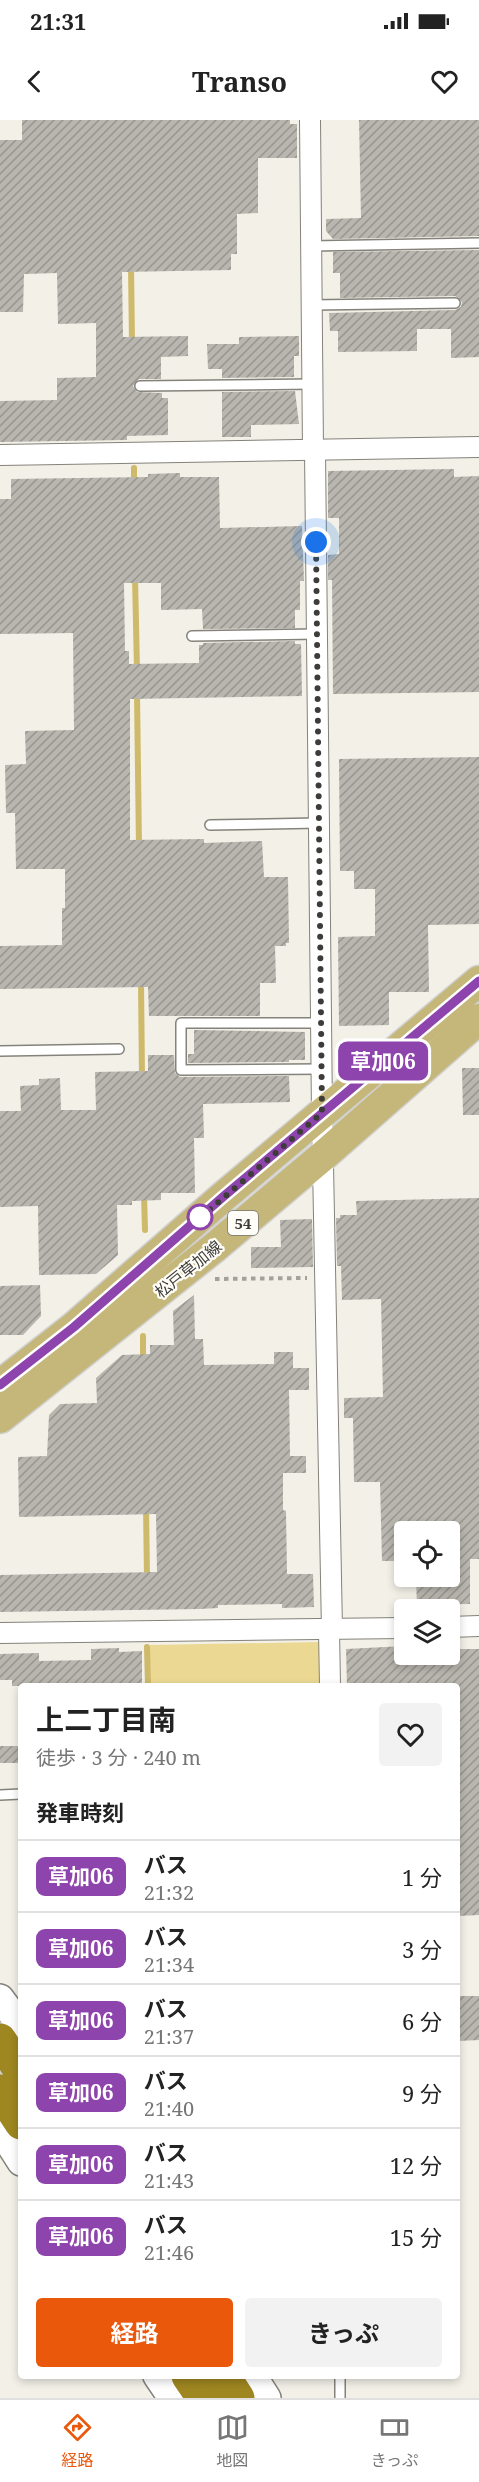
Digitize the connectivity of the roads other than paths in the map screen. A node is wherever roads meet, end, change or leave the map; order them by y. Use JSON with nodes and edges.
{"nodes":[{"id":1,"x":309,"y":120,"type":"edge"},
{"id":2,"x":479,"y":243,"type":"edge"},
{"id":3,"x":311,"y":246,"type":"junction"},
{"id":4,"x":455,"y":303,"type":"dead end"},
{"id":5,"x":312,"y":305,"type":"junction"},
{"id":6,"x":313,"y":384,"type":"junction"},
{"id":7,"x":140,"y":386,"type":"dead end"},
{"id":8,"x":479,"y":447,"type":"edge"},
{"id":9,"x":314,"y":450,"type":"junction"},
{"id":10,"x":0,"y":455,"type":"edge"},
{"id":11,"x":317,"y":634,"type":"junction"},
{"id":12,"x":192,"y":636,"type":"dead end"},
{"id":13,"x":319,"y":823,"type":"junction"},
{"id":14,"x":210,"y":825,"type":"dead end"},
{"id":15,"x":479,"y":981,"type":"edge"},
{"id":16,"x":479,"y":1019,"type":"edge"},
{"id":17,"x":321,"y":1023,"type":"junction"},
{"id":18,"x":119,"y":1050,"type":"dead end"},
{"id":19,"x":0,"y":1052,"type":"edge"},
{"id":20,"x":322,"y":1069,"type":"junction"},
{"id":21,"x":322,"y":1113,"type":"junction"},
{"id":22,"x":323,"y":1156,"type":"junction"},
{"id":23,"x":0,"y":1385,"type":"edge"},
{"id":24,"x":0,"y":1418,"type":"edge"},
{"id":25,"x":460,"y":1626,"type":"edge"},
{"id":26,"x":479,"y":1626,"type":"edge"},
{"id":27,"x":394,"y":1628,"type":"edge"},
{"id":28,"x":330,"y":1630,"type":"junction"},
{"id":29,"x":0,"y":1633,"type":"edge"},
{"id":30,"x":330,"y":1683,"type":"edge"},
{"id":31,"x":18,"y":1794,"type":"edge"},
{"id":32,"x":0,"y":1795,"type":"edge"},
{"id":33,"x":0,"y":1998,"type":"edge"},
{"id":34,"x":18,"y":2022,"type":"edge"},
{"id":35,"x":0,"y":2040,"type":"edge"},
{"id":36,"x":18,"y":2067,"type":"edge"},
{"id":37,"x":0,"y":2091,"type":"edge"},
{"id":38,"x":18,"y":2118,"type":"edge"},
{"id":39,"x":0,"y":2129,"type":"edge"},
{"id":40,"x":18,"y":2157,"type":"edge"},
{"id":41,"x":159,"y":2379,"type":"edge"},
{"id":42,"x":190,"y":2379,"type":"edge"},
{"id":43,"x":226,"y":2379,"type":"edge"},
{"id":44,"x":255,"y":2379,"type":"edge"},
{"id":45,"x":340,"y":2379,"type":"edge"},
{"id":46,"x":172,"y":2398,"type":"edge"},
{"id":47,"x":203,"y":2398,"type":"edge"},
{"id":48,"x":238,"y":2398,"type":"edge"},
{"id":49,"x":267,"y":2398,"type":"edge"},
{"id":50,"x":340,"y":2398,"type":"edge"}],
"edges":[{"from":1,"to":3,"type":"street"},
{"from":2,"to":3,"type":"lane"},
{"from":3,"to":5,"type":"street"},
{"from":4,"to":5,"type":"lane"},
{"from":5,"to":6,"type":"street"},
{"from":6,"to":7,"type":"lane"},
{"from":6,"to":9,"type":"street"},
{"from":8,"to":9,"type":"street"},
{"from":9,"to":10,"type":"street"},
{"from":9,"to":11,"type":"street"},
{"from":11,"to":12,"type":"lane"},
{"from":11,"to":13,"type":"street"},
{"from":13,"to":14,"type":"lane"},
{"from":13,"to":17,"type":"street"},
{"from":15,"to":21,"type":"main road","name":"松戸草加線","number":"54"},
{"from":16,"to":22,"type":"main road","name":"松戸草加線","number":"54"},
{"from":17,"to":20,"type":"street"},
{"from":17,"to":20,"type":"lane"},
{"from":18,"to":19,"type":"lane"},
{"from":20,"to":21,"type":"street"},
{"from":21,"to":22,"type":"street"},
{"from":21,"to":23,"type":"main road","name":"松戸草加線","number":"54"},
{"from":22,"to":24,"type":"main road","name":"松戸草加線","number":"54"},
{"from":22,"to":28,"type":"street"},
{"from":25,"to":26,"type":"street"},
{"from":27,"to":28,"type":"street"},
{"from":28,"to":29,"type":"street"},
{"from":28,"to":30,"type":"street"},
{"from":31,"to":32,"type":"lane"},
{"from":33,"to":34,"type":"main road"},
{"from":35,"to":36,"type":"highway"},
{"from":37,"to":38,"type":"highway"},
{"from":39,"to":40,"type":"main road"},
{"from":41,"to":46,"type":"main road"},
{"from":42,"to":47,"type":"highway"},
{"from":43,"to":48,"type":"highway"},
{"from":44,"to":49,"type":"main road"},
{"from":45,"to":50,"type":"lane"}]}
